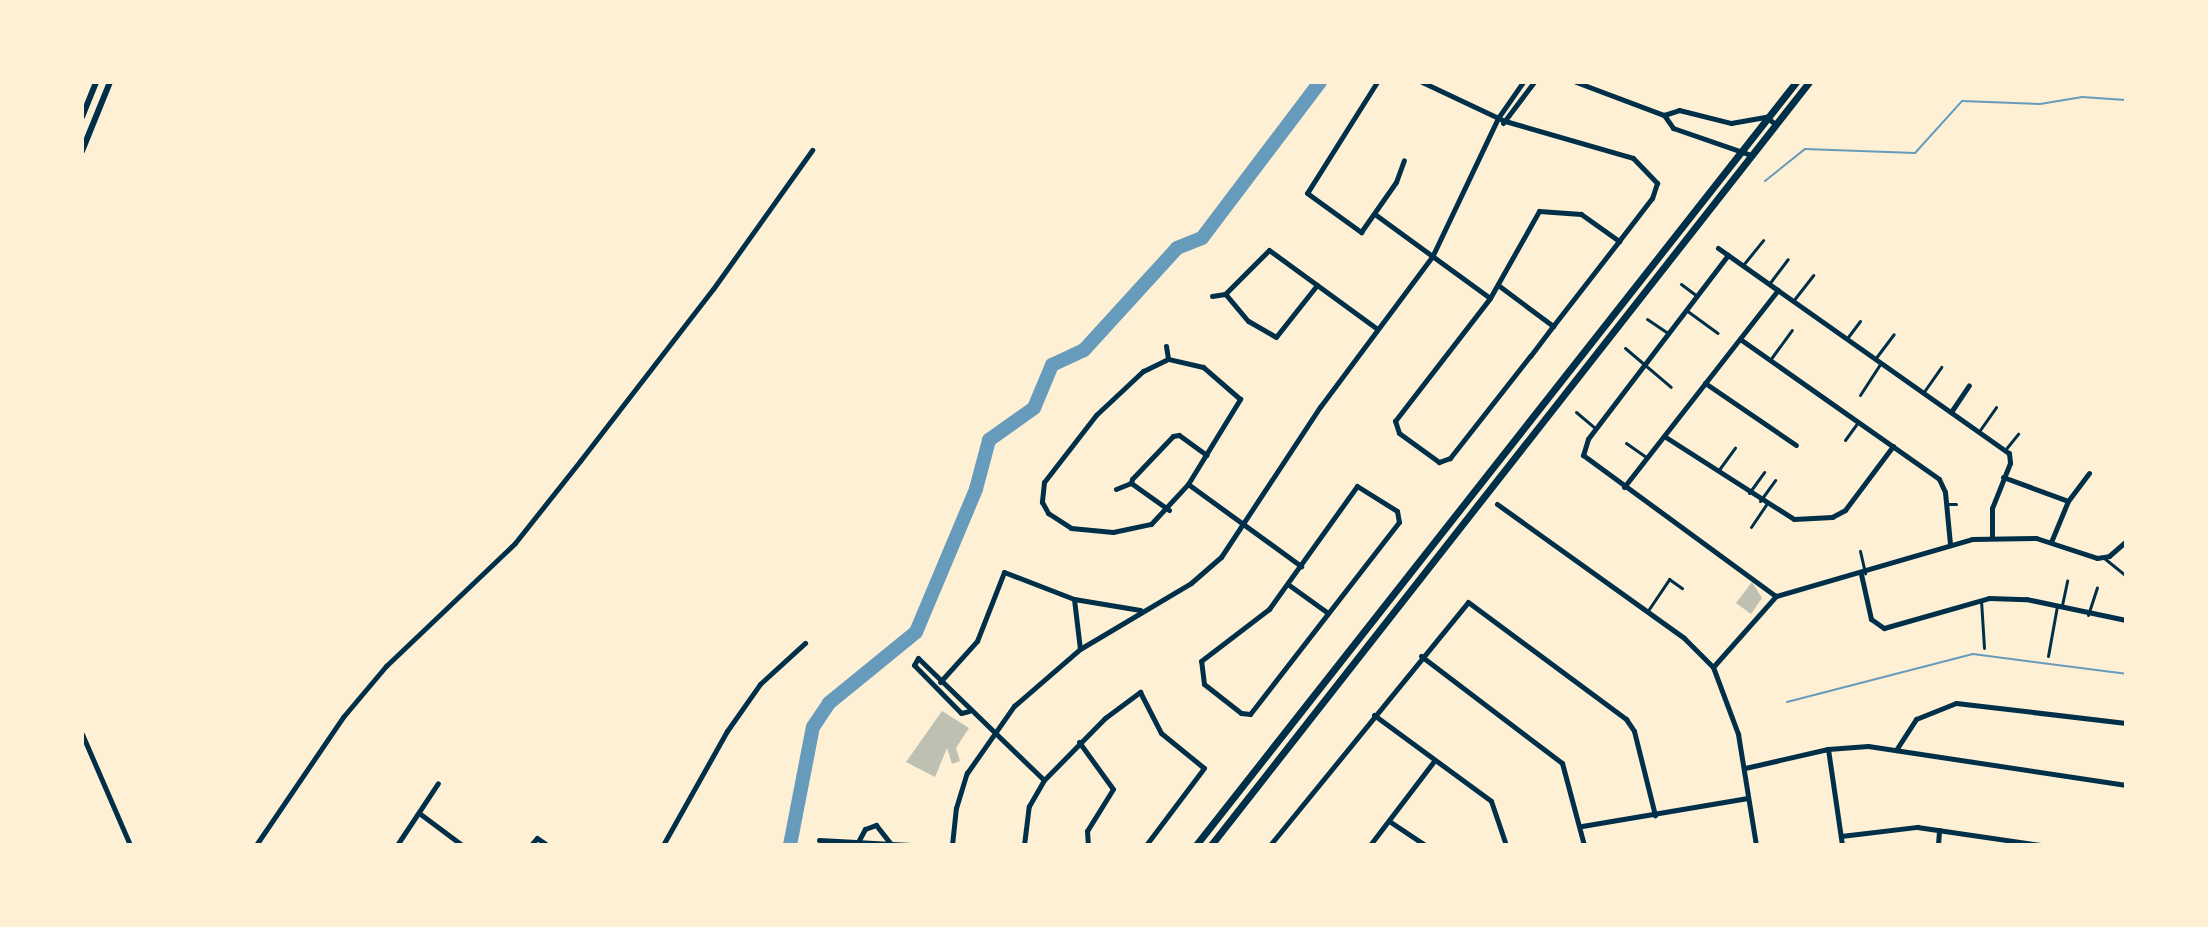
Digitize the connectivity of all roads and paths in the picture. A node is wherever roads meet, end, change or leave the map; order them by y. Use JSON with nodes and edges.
{"nodes":[{"id":1,"x":96,"y":82,"type":"edge"},
{"id":2,"x":110,"y":82,"type":"edge"},
{"id":3,"x":1377,"y":82,"type":"edge"},
{"id":4,"x":1422,"y":82,"type":"edge"},
{"id":5,"x":1523,"y":82,"type":"edge"},
{"id":6,"x":1534,"y":82,"type":"edge"},
{"id":7,"x":1576,"y":82,"type":"edge"},
{"id":8,"x":1796,"y":82,"type":"edge"},
{"id":9,"x":1809,"y":82,"type":"edge"},
{"id":10,"x":1664,"y":115,"type":"junction"},
{"id":11,"x":82,"y":117,"type":"edge"},
{"id":12,"x":1766,"y":117,"type":"junction"},
{"id":13,"x":1498,"y":118,"type":"junction"},
{"id":14,"x":1505,"y":121,"type":"junction"},
{"id":15,"x":1774,"y":123,"type":"junction"},
{"id":16,"x":1496,"y":128,"type":"junction"},
{"id":17,"x":1742,"y":148,"type":"junction"},
{"id":18,"x":812,"y":150,"type":"dead end"},
{"id":19,"x":82,"y":151,"type":"edge"},
{"id":20,"x":1751,"y":155,"type":"junction"},
{"id":21,"x":1404,"y":160,"type":"dead end"},
{"id":22,"x":1376,"y":215,"type":"junction"},
{"id":23,"x":1763,"y":240,"type":"dead end"},
{"id":24,"x":1619,"y":241,"type":"junction"},
{"id":25,"x":1718,"y":248,"type":"dead end"},
{"id":26,"x":1728,"y":255,"type":"junction"},
{"id":27,"x":1432,"y":257,"type":"junction"},
{"id":28,"x":1788,"y":259,"type":"dead end"},
{"id":29,"x":1743,"y":265,"type":"junction"},
{"id":30,"x":1813,"y":275,"type":"dead end"},
{"id":31,"x":1681,"y":284,"type":"dead end"},
{"id":32,"x":1769,"y":284,"type":"junction"},
{"id":33,"x":1317,"y":285,"type":"junction"},
{"id":34,"x":1498,"y":285,"type":"junction"},
{"id":35,"x":1778,"y":290,"type":"junction"},
{"id":36,"x":1225,"y":294,"type":"junction"},
{"id":37,"x":1212,"y":296,"type":"dead end"},
{"id":38,"x":1697,"y":296,"type":"junction"},
{"id":39,"x":1490,"y":298,"type":"junction"},
{"id":40,"x":1793,"y":301,"type":"junction"},
{"id":41,"x":1686,"y":310,"type":"junction"},
{"id":42,"x":1647,"y":319,"type":"dead end"},
{"id":43,"x":1860,"y":321,"type":"dead end"},
{"id":44,"x":1553,"y":326,"type":"junction"},
{"id":45,"x":1376,"y":328,"type":"junction"},
{"id":46,"x":1792,"y":330,"type":"dead end"},
{"id":47,"x":1668,"y":333,"type":"junction"},
{"id":48,"x":1718,"y":333,"type":"dead end"},
{"id":49,"x":1894,"y":334,"type":"dead end"},
{"id":50,"x":1740,"y":339,"type":"junction"},
{"id":51,"x":1847,"y":339,"type":"junction"},
{"id":52,"x":1166,"y":346,"type":"dead end"},
{"id":53,"x":1625,"y":348,"type":"dead end"},
{"id":54,"x":1168,"y":359,"type":"junction"},
{"id":55,"x":1770,"y":360,"type":"junction"},
{"id":56,"x":1878,"y":361,"type":"junction"},
{"id":57,"x":1645,"y":364,"type":"junction"},
{"id":58,"x":1941,"y":367,"type":"dead end"},
{"id":59,"x":1705,"y":383,"type":"junction"},
{"id":60,"x":1969,"y":385,"type":"dead end"},
{"id":61,"x":1671,"y":387,"type":"dead end"},
{"id":62,"x":1923,"y":393,"type":"junction"},
{"id":63,"x":1860,"y":395,"type":"dead end"},
{"id":64,"x":1996,"y":407,"type":"dead end"},
{"id":65,"x":1576,"y":412,"type":"dead end"},
{"id":66,"x":1951,"y":412,"type":"junction"},
{"id":67,"x":1858,"y":422,"type":"junction"},
{"id":68,"x":1596,"y":429,"type":"junction"},
{"id":69,"x":1979,"y":432,"type":"junction"},
{"id":70,"x":2018,"y":434,"type":"dead end"},
{"id":71,"x":1664,"y":436,"type":"junction"},
{"id":72,"x":1845,"y":440,"type":"dead end"},
{"id":73,"x":1626,"y":443,"type":"dead end"},
{"id":74,"x":1796,"y":445,"type":"dead end"},
{"id":75,"x":1893,"y":446,"type":"junction"},
{"id":76,"x":1735,"y":448,"type":"dead end"},
{"id":77,"x":2005,"y":450,"type":"junction"},
{"id":78,"x":1207,"y":455,"type":"junction"},
{"id":79,"x":1647,"y":458,"type":"junction"},
{"id":80,"x":1717,"y":472,"type":"junction"},
{"id":81,"x":1764,"y":472,"type":"dead end"},
{"id":82,"x":2089,"y":473,"type":"dead end"},
{"id":83,"x":2003,"y":477,"type":"junction"},
{"id":84,"x":1775,"y":480,"type":"dead end"},
{"id":85,"x":1131,"y":483,"type":"junction"},
{"id":86,"x":1188,"y":484,"type":"junction"},
{"id":87,"x":1624,"y":487,"type":"junction"},
{"id":88,"x":1116,"y":489,"type":"dead end"},
{"id":89,"x":1473,"y":491,"type":"junction"},
{"id":90,"x":1749,"y":493,"type":"junction"},
{"id":91,"x":1482,"y":499,"type":"junction"},
{"id":92,"x":2068,"y":501,"type":"junction"},
{"id":93,"x":1763,"y":503,"type":"junction"},
{"id":94,"x":1497,"y":504,"type":"dead end"},
{"id":95,"x":1947,"y":504,"type":"junction"},
{"id":96,"x":1956,"y":504,"type":"dead end"},
{"id":97,"x":1169,"y":510,"type":"junction"},
{"id":98,"x":1245,"y":525,"type":"junction"},
{"id":99,"x":1751,"y":527,"type":"dead end"},
{"id":100,"x":1992,"y":536,"type":"junction"},
{"id":101,"x":2126,"y":541,"type":"edge"},
{"id":102,"x":2051,"y":542,"type":"junction"},
{"id":103,"x":1950,"y":545,"type":"junction"},
{"id":104,"x":1860,"y":551,"type":"dead end"},
{"id":105,"x":2104,"y":558,"type":"junction"},
{"id":106,"x":1301,"y":566,"type":"junction"},
{"id":107,"x":1863,"y":574,"type":"junction"},
{"id":108,"x":2126,"y":576,"type":"edge"},
{"id":109,"x":2067,"y":581,"type":"dead end"},
{"id":110,"x":1289,"y":585,"type":"junction"},
{"id":111,"x":2097,"y":587,"type":"dead end"},
{"id":112,"x":1682,"y":588,"type":"dead end"},
{"id":113,"x":1776,"y":596,"type":"junction"},
{"id":114,"x":1981,"y":598,"type":"junction"},
{"id":115,"x":1074,"y":599,"type":"junction"},
{"id":116,"x":2059,"y":606,"type":"junction"},
{"id":117,"x":1141,"y":610,"type":"junction"},
{"id":118,"x":1647,"y":612,"type":"junction"},
{"id":119,"x":1328,"y":613,"type":"junction"},
{"id":120,"x":2088,"y":615,"type":"junction"},
{"id":121,"x":2126,"y":620,"type":"edge"},
{"id":122,"x":805,"y":643,"type":"dead end"},
{"id":123,"x":1984,"y":648,"type":"dead end"},
{"id":124,"x":1080,"y":649,"type":"junction"},
{"id":125,"x":1421,"y":656,"type":"junction"},
{"id":126,"x":2048,"y":656,"type":"dead end"},
{"id":127,"x":1713,"y":667,"type":"junction"},
{"id":128,"x":940,"y":682,"type":"junction"},
{"id":129,"x":969,"y":711,"type":"junction"},
{"id":130,"x":1374,"y":715,"type":"junction"},
{"id":131,"x":2126,"y":723,"type":"edge"},
{"id":132,"x":992,"y":732,"type":"junction"},
{"id":133,"x":82,"y":734,"type":"edge"},
{"id":134,"x":1079,"y":742,"type":"junction"},
{"id":135,"x":1828,"y":749,"type":"junction"},
{"id":136,"x":1896,"y":750,"type":"junction"},
{"id":137,"x":1434,"y":761,"type":"junction"},
{"id":138,"x":1744,"y":768,"type":"junction"},
{"id":139,"x":1044,"y":780,"type":"junction"},
{"id":140,"x":438,"y":783,"type":"dead end"},
{"id":141,"x":2126,"y":785,"type":"edge"},
{"id":142,"x":1748,"y":798,"type":"junction"},
{"id":143,"x":419,"y":813,"type":"junction"},
{"id":144,"x":1655,"y":815,"type":"junction"},
{"id":145,"x":1389,"y":821,"type":"junction"},
{"id":146,"x":1582,"y":826,"type":"junction"},
{"id":147,"x":1939,"y":830,"type":"junction"},
{"id":148,"x":1841,"y":836,"type":"junction"},
{"id":149,"x":819,"y":840,"type":"dead end"},
{"id":150,"x":858,"y":842,"type":"junction"},
{"id":151,"x":2017,"y":843,"type":"edge"},
{"id":152,"x":891,"y":844,"type":"edge"},
{"id":153,"x":130,"y":845,"type":"edge"},
{"id":154,"x":256,"y":845,"type":"edge"},
{"id":155,"x":397,"y":845,"type":"edge"},
{"id":156,"x":462,"y":845,"type":"edge"},
{"id":157,"x":531,"y":845,"type":"edge"},
{"id":158,"x":547,"y":845,"type":"edge"},
{"id":159,"x":663,"y":845,"type":"edge"},
{"id":160,"x":911,"y":845,"type":"edge"},
{"id":161,"x":952,"y":845,"type":"edge"},
{"id":162,"x":1024,"y":845,"type":"edge"},
{"id":163,"x":1088,"y":845,"type":"edge"},
{"id":164,"x":1146,"y":845,"type":"edge"},
{"id":165,"x":1196,"y":845,"type":"edge"},
{"id":166,"x":1211,"y":845,"type":"edge"},
{"id":167,"x":1270,"y":845,"type":"edge"},
{"id":168,"x":1370,"y":845,"type":"edge"},
{"id":169,"x":1425,"y":845,"type":"edge"},
{"id":170,"x":1506,"y":845,"type":"edge"},
{"id":171,"x":1584,"y":845,"type":"edge"},
{"id":172,"x":1756,"y":845,"type":"edge"},
{"id":173,"x":1842,"y":845,"type":"edge"},
{"id":174,"x":1938,"y":845,"type":"edge"},
{"id":175,"x":2041,"y":845,"type":"edge"}],
"edges":[{"from":1,"to":11,"type":"street"},
{"from":2,"to":19,"type":"street"},
{"from":3,"to":22,"type":"street"},
{"from":4,"to":13,"type":"street"},
{"from":5,"to":13,"type":"street"},
{"from":6,"to":14,"type":"street"},
{"from":7,"to":10,"type":"street"},
{"from":8,"to":12,"type":"main road"},
{"from":9,"to":15,"type":"main road"},
{"from":10,"to":12,"type":"street"},
{"from":10,"to":17,"type":"street"},
{"from":12,"to":15,"type":"street"},
{"from":12,"to":17,"type":"main road"},
{"from":13,"to":14,"type":"street"},
{"from":13,"to":16,"type":"street"},
{"from":14,"to":16,"type":"street"},
{"from":14,"to":24,"type":"street"},
{"from":15,"to":20,"type":"main road"},
{"from":16,"to":27,"type":"street"},
{"from":17,"to":20,"type":"street"},
{"from":17,"to":89,"type":"main road"},
{"from":18,"to":154,"type":"street"},
{"from":20,"to":91,"type":"main road"},
{"from":21,"to":22,"type":"street"},
{"from":22,"to":27,"type":"street"},
{"from":23,"to":29,"type":"lane"},
{"from":24,"to":34,"type":"street"},
{"from":24,"to":44,"type":"street"},
{"from":25,"to":26,"type":"street"},
{"from":26,"to":29,"type":"street"},
{"from":26,"to":38,"type":"street"},
{"from":27,"to":39,"type":"street"},
{"from":27,"to":45,"type":"street"},
{"from":28,"to":32,"type":"lane"},
{"from":29,"to":32,"type":"street"},
{"from":30,"to":40,"type":"lane"},
{"from":31,"to":38,"type":"lane"},
{"from":32,"to":35,"type":"street"},
{"from":33,"to":36,"type":"street"},
{"from":33,"to":36,"type":"street"},
{"from":33,"to":45,"type":"street"},
{"from":34,"to":39,"type":"street"},
{"from":34,"to":44,"type":"street"},
{"from":35,"to":40,"type":"street"},
{"from":35,"to":50,"type":"street"},
{"from":36,"to":37,"type":"street"},
{"from":38,"to":41,"type":"street"},
{"from":39,"to":44,"type":"street"},
{"from":40,"to":51,"type":"street"},
{"from":41,"to":47,"type":"street"},
{"from":41,"to":48,"type":"lane"},
{"from":42,"to":47,"type":"lane"},
{"from":43,"to":51,"type":"lane"},
{"from":45,"to":98,"type":"street"},
{"from":46,"to":55,"type":"lane"},
{"from":47,"to":57,"type":"street"},
{"from":49,"to":56,"type":"lane"},
{"from":50,"to":55,"type":"street"},
{"from":50,"to":59,"type":"street"},
{"from":51,"to":56,"type":"street"},
{"from":52,"to":54,"type":"street"},
{"from":53,"to":57,"type":"lane"},
{"from":54,"to":78,"type":"street"},
{"from":54,"to":97,"type":"street"},
{"from":55,"to":67,"type":"street"},
{"from":56,"to":62,"type":"street"},
{"from":56,"to":63,"type":"lane"},
{"from":57,"to":61,"type":"lane"},
{"from":57,"to":68,"type":"street"},
{"from":58,"to":62,"type":"lane"},
{"from":59,"to":71,"type":"street"},
{"from":59,"to":74,"type":"street"},
{"from":60,"to":66,"type":"street"},
{"from":62,"to":66,"type":"street"},
{"from":64,"to":69,"type":"lane"},
{"from":65,"to":68,"type":"lane"},
{"from":66,"to":69,"type":"street"},
{"from":67,"to":72,"type":"lane"},
{"from":67,"to":75,"type":"street"},
{"from":68,"to":87,"type":"street"},
{"from":69,"to":77,"type":"street"},
{"from":70,"to":77,"type":"lane"},
{"from":71,"to":79,"type":"street"},
{"from":71,"to":80,"type":"street"},
{"from":73,"to":79,"type":"lane"},
{"from":75,"to":93,"type":"street"},
{"from":75,"to":95,"type":"street"},
{"from":76,"to":80,"type":"lane"},
{"from":77,"to":83,"type":"street"},
{"from":78,"to":85,"type":"street"},
{"from":78,"to":86,"type":"street"},
{"from":79,"to":87,"type":"street"},
{"from":80,"to":90,"type":"street"},
{"from":81,"to":90,"type":"lane"},
{"from":82,"to":92,"type":"street"},
{"from":83,"to":92,"type":"street"},
{"from":83,"to":100,"type":"street"},
{"from":84,"to":93,"type":"lane"},
{"from":85,"to":88,"type":"street"},
{"from":85,"to":97,"type":"street"},
{"from":86,"to":97,"type":"street"},
{"from":86,"to":98,"type":"street"},
{"from":87,"to":113,"type":"street"},
{"from":89,"to":91,"type":"main road"},
{"from":89,"to":165,"type":"main road"},
{"from":90,"to":93,"type":"street"},
{"from":91,"to":166,"type":"main road"},
{"from":92,"to":102,"type":"street"},
{"from":93,"to":99,"type":"lane"},
{"from":94,"to":118,"type":"street"},
{"from":95,"to":96,"type":"lane"},
{"from":95,"to":103,"type":"street"},
{"from":98,"to":106,"type":"street"},
{"from":98,"to":117,"type":"street"},
{"from":100,"to":102,"type":"street"},
{"from":100,"to":103,"type":"street"},
{"from":101,"to":105,"type":"street"},
{"from":102,"to":105,"type":"street"},
{"from":103,"to":107,"type":"street"},
{"from":104,"to":107,"type":"lane"},
{"from":105,"to":108,"type":"lane"},
{"from":106,"to":110,"type":"street"},
{"from":106,"to":119,"type":"street"},
{"from":107,"to":113,"type":"street"},
{"from":107,"to":114,"type":"street"},
{"from":109,"to":116,"type":"lane"},
{"from":110,"to":119,"type":"street"},
{"from":110,"to":119,"type":"street"},
{"from":111,"to":120,"type":"lane"},
{"from":112,"to":118,"type":"lane"},
{"from":113,"to":127,"type":"street"},
{"from":114,"to":116,"type":"street"},
{"from":114,"to":123,"type":"lane"},
{"from":115,"to":117,"type":"street"},
{"from":115,"to":124,"type":"street"},
{"from":115,"to":128,"type":"street"},
{"from":116,"to":120,"type":"street"},
{"from":116,"to":126,"type":"lane"},
{"from":117,"to":124,"type":"street"},
{"from":118,"to":127,"type":"street"},
{"from":120,"to":121,"type":"street"},
{"from":122,"to":159,"type":"street"},
{"from":124,"to":132,"type":"street"},
{"from":125,"to":130,"type":"street"},
{"from":125,"to":144,"type":"street"},
{"from":125,"to":146,"type":"street"},
{"from":127,"to":138,"type":"street"},
{"from":128,"to":129,"type":"street"},
{"from":128,"to":129,"type":"street"},
{"from":129,"to":132,"type":"street"},
{"from":130,"to":137,"type":"street"},
{"from":130,"to":167,"type":"street"},
{"from":131,"to":136,"type":"street"},
{"from":132,"to":139,"type":"street"},
{"from":132,"to":161,"type":"street"},
{"from":133,"to":153,"type":"street"},
{"from":134,"to":139,"type":"street"},
{"from":134,"to":163,"type":"street"},
{"from":134,"to":164,"type":"street"},
{"from":135,"to":136,"type":"street"},
{"from":135,"to":138,"type":"street"},
{"from":135,"to":148,"type":"street"},
{"from":136,"to":141,"type":"street"},
{"from":137,"to":145,"type":"street"},
{"from":137,"to":170,"type":"street"},
{"from":138,"to":142,"type":"street"},
{"from":139,"to":162,"type":"street"},
{"from":140,"to":143,"type":"street"},
{"from":142,"to":144,"type":"street"},
{"from":142,"to":172,"type":"street"},
{"from":143,"to":155,"type":"street"},
{"from":143,"to":156,"type":"street"},
{"from":144,"to":146,"type":"street"},
{"from":145,"to":168,"type":"street"},
{"from":145,"to":169,"type":"street"},
{"from":146,"to":171,"type":"street"},
{"from":147,"to":148,"type":"street"},
{"from":147,"to":151,"type":"street"},
{"from":147,"to":174,"type":"street"},
{"from":148,"to":173,"type":"street"},
{"from":149,"to":150,"type":"street"},
{"from":150,"to":152,"type":"street"},
{"from":150,"to":152,"type":"street"},
{"from":151,"to":175,"type":"street"},
{"from":152,"to":160,"type":"street"},
{"from":157,"to":158,"type":"street"}]}
